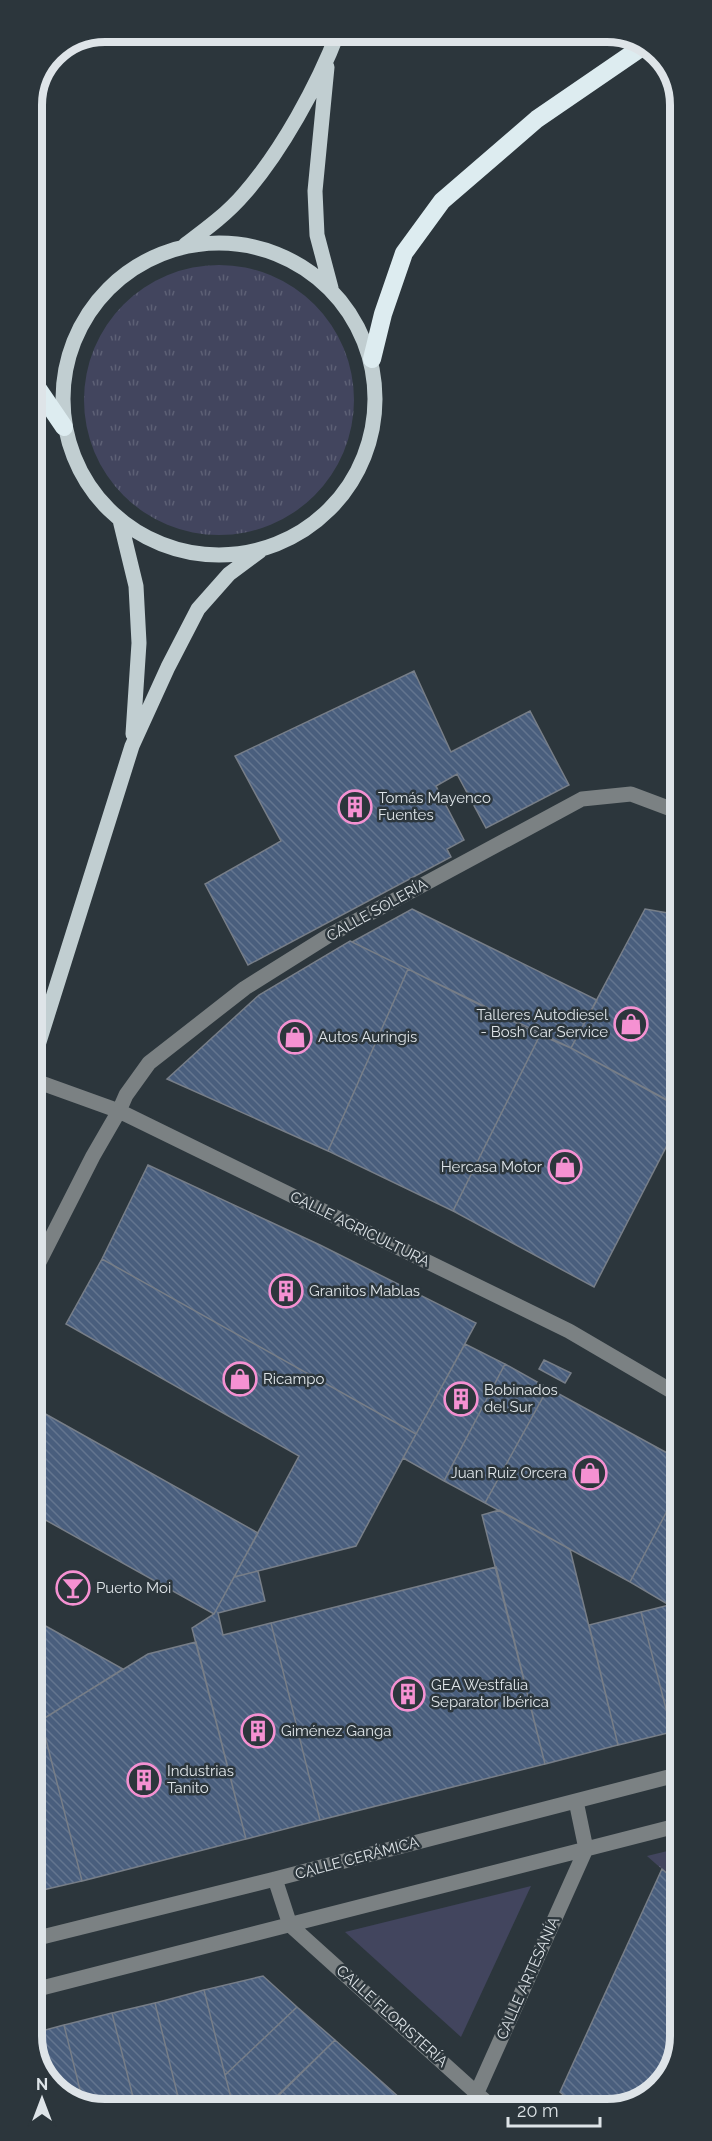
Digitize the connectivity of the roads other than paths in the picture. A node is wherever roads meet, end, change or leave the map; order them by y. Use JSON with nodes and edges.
{"nodes":[{"id":1,"x":334,"y":42,"type":"edge"},
{"id":2,"x":637,"y":50,"type":"edge"},
{"id":3,"x":328,"y":58,"type":"junction"},
{"id":4,"x":184,"y":246,"type":"junction"},
{"id":5,"x":331,"y":288,"type":"junction"},
{"id":6,"x":372,"y":359,"type":"junction"},
{"id":7,"x":42,"y":395,"type":"edge"},
{"id":8,"x":64,"y":428,"type":"junction"},
{"id":9,"x":120,"y":520,"type":"junction"},
{"id":10,"x":260,"y":551,"type":"junction"},
{"id":11,"x":132,"y":746,"type":"junction"},
{"id":12,"x":670,"y":809,"type":"edge"},
{"id":13,"x":42,"y":1032,"type":"edge"},
{"id":14,"x":42,"y":1083,"type":"edge"},
{"id":15,"x":119,"y":1111,"type":"junction"},
{"id":16,"x":42,"y":1256,"type":"edge"},
{"id":17,"x":670,"y":1389,"type":"edge"},
{"id":18,"x":670,"y":1777,"type":"edge"},
{"id":19,"x":576,"y":1801,"type":"junction"},
{"id":20,"x":670,"y":1828,"type":"edge"},
{"id":21,"x":586,"y":1849,"type":"junction"},
{"id":22,"x":275,"y":1880,"type":"junction"},
{"id":23,"x":290,"y":1926,"type":"junction"},
{"id":24,"x":42,"y":1937,"type":"edge"},
{"id":25,"x":42,"y":1988,"type":"edge"},
{"id":26,"x":476,"y":2092,"type":"junction"},
{"id":27,"x":473,"y":2099,"type":"edge"},
{"id":28,"x":484,"y":2099,"type":"edge"}],
"edges":[{"from":1,"to":3,"type":"main road"},
{"from":2,"to":6,"type":"highway"},
{"from":3,"to":4,"type":"main road"},
{"from":3,"to":5,"type":"main road"},
{"from":4,"to":5,"type":"main road"},
{"from":4,"to":8,"type":"main road"},
{"from":5,"to":6,"type":"main road"},
{"from":6,"to":10,"type":"main road"},
{"from":7,"to":8,"type":"highway"},
{"from":8,"to":9,"type":"main road"},
{"from":9,"to":10,"type":"main road"},
{"from":9,"to":11,"type":"main road"},
{"from":10,"to":11,"type":"main road"},
{"from":11,"to":13,"type":"main road"},
{"from":12,"to":15,"type":"street","name":"CALLE SOLERÍA"},
{"from":14,"to":15,"type":"street","name":"CALLE AGRICULTURA"},
{"from":15,"to":16,"type":"street","name":"CALLE SOLERÍA"},
{"from":15,"to":17,"type":"street","name":"CALLE AGRICULTURA"},
{"from":18,"to":19,"type":"street","name":"CALLE CERÁMICA"},
{"from":19,"to":21,"type":"street"},
{"from":19,"to":22,"type":"street","name":"CALLE CERÁMICA"},
{"from":20,"to":21,"type":"street"},
{"from":21,"to":23,"type":"street"},
{"from":21,"to":26,"type":"street","name":"CALLE ARTESANÍA"},
{"from":22,"to":23,"type":"street"},
{"from":22,"to":24,"type":"street","name":"CALLE CERÁMICA"},
{"from":23,"to":25,"type":"street"},
{"from":23,"to":26,"type":"street","name":"CALLE FLORISTERÍA"},
{"from":26,"to":27,"type":"street","name":"CALLE ARTESANÍA"},
{"from":26,"to":28,"type":"street","name":"CALLE FLORISTERÍA"}]}
